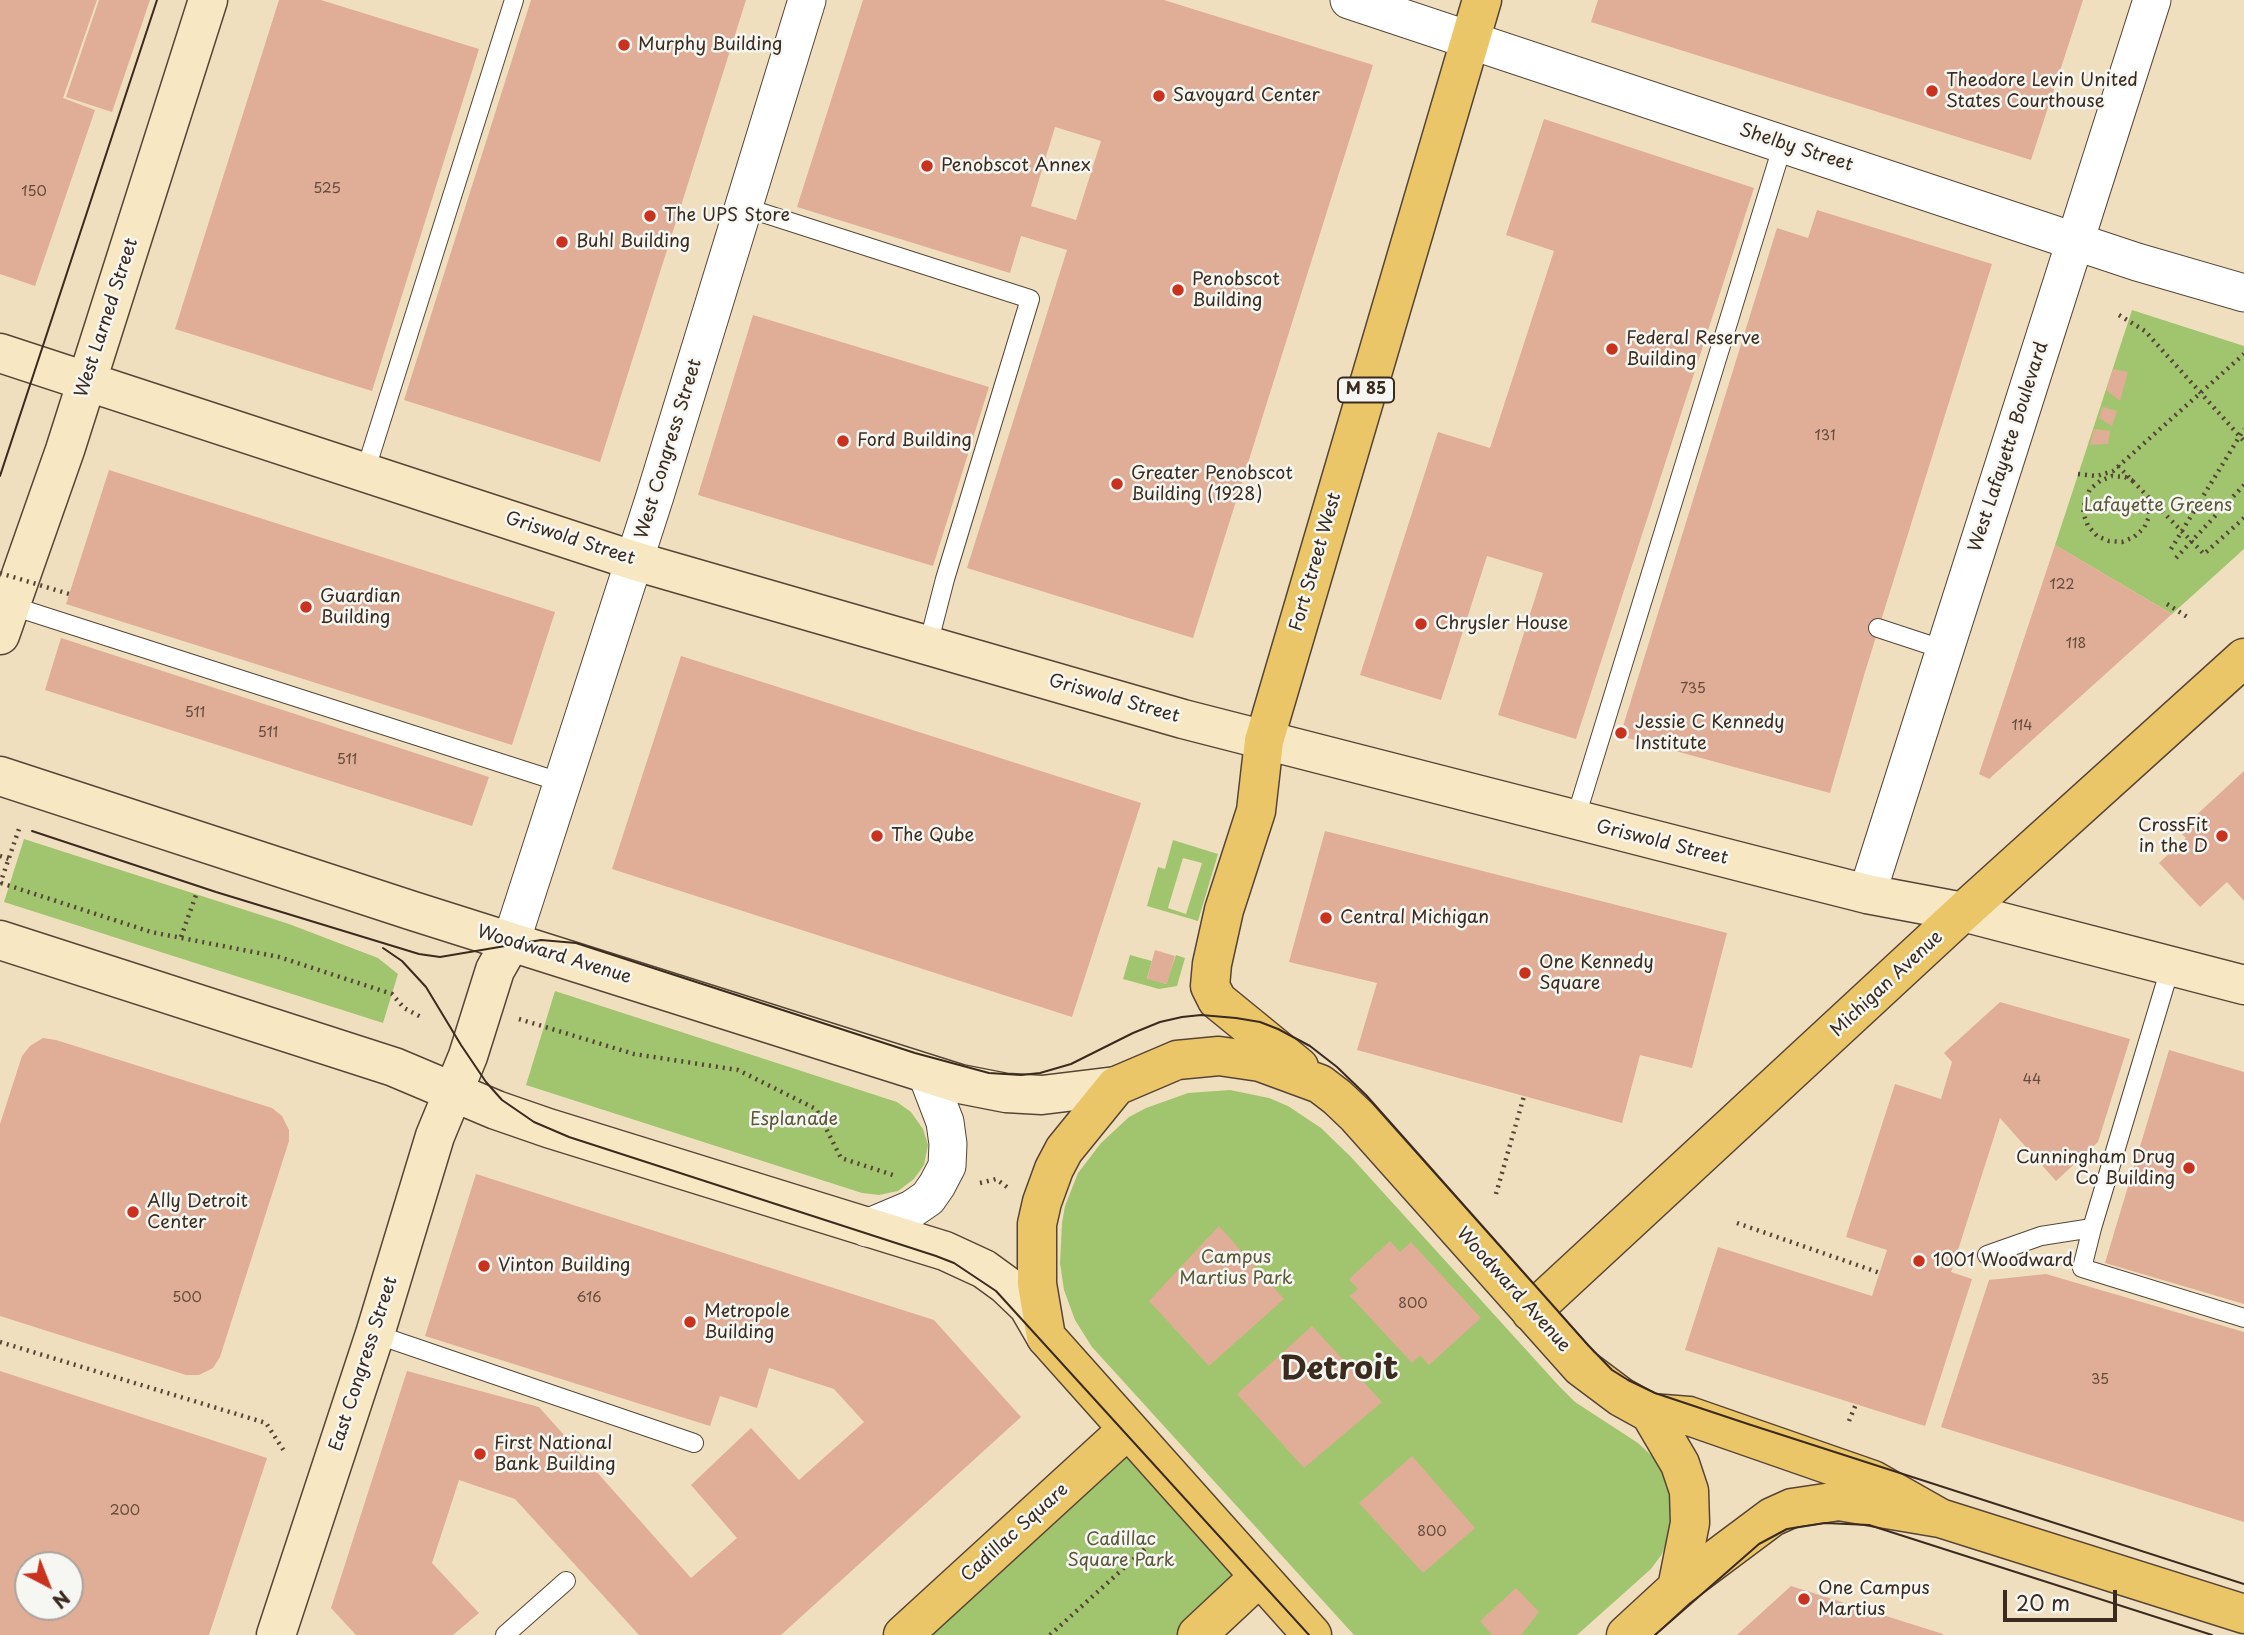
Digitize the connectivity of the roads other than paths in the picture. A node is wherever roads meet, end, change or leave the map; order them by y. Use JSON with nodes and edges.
{"nodes":[{"id":1,"x":208,"y":0,"type":"edge"},
{"id":2,"x":514,"y":0,"type":"edge"},
{"id":3,"x":807,"y":0,"type":"edge"},
{"id":4,"x":1349,"y":0,"type":"edge"},
{"id":5,"x":1482,"y":0,"type":"edge"},
{"id":6,"x":2152,"y":0,"type":"edge"},
{"id":7,"x":1469,"y":40,"type":"junction"},
{"id":8,"x":1783,"y":144,"type":"junction"},
{"id":9,"x":744,"y":207,"type":"junction"},
{"id":10,"x":2075,"y":241,"type":"junction"},
{"id":11,"x":2244,"y":293,"type":"edge"},
{"id":12,"x":0,"y":353,"type":"edge"},
{"id":13,"x":87,"y":380,"type":"junction"},
{"id":14,"x":365,"y":472,"type":"junction"},
{"id":15,"x":635,"y":561,"type":"junction"},
{"id":16,"x":3,"y":604,"type":"edge"},
{"id":17,"x":1878,"y":628,"type":"dead end"},
{"id":18,"x":928,"y":645,"type":"junction"},
{"id":19,"x":1945,"y":650,"type":"junction"},
{"id":20,"x":2244,"y":657,"type":"edge"},
{"id":21,"x":1264,"y":741,"type":"junction"},
{"id":22,"x":0,"y":776,"type":"edge"},
{"id":23,"x":563,"y":783,"type":"junction"},
{"id":24,"x":1576,"y":820,"type":"junction"},
{"id":25,"x":1867,"y":894,"type":"junction"},
{"id":26,"x":1963,"y":912,"type":"junction"},
{"id":27,"x":0,"y":940,"type":"edge"},
{"id":28,"x":511,"y":942,"type":"junction"},
{"id":29,"x":2171,"y":965,"type":"junction"},
{"id":30,"x":2244,"y":985,"type":"edge"},
{"id":31,"x":927,"y":1075,"type":"junction"},
{"id":32,"x":1320,"y":1084,"type":"junction"},
{"id":33,"x":1116,"y":1086,"type":"junction"},
{"id":34,"x":453,"y":1093,"type":"junction"},
{"id":35,"x":867,"y":1228,"type":"junction"},
{"id":36,"x":2092,"y":1228,"type":"junction"},
{"id":37,"x":1987,"y":1255,"type":"dead end"},
{"id":38,"x":1531,"y":1312,"type":"junction"},
{"id":39,"x":2244,"y":1318,"type":"edge"},
{"id":40,"x":375,"y":1334,"type":"junction"},
{"id":41,"x":1046,"y":1337,"type":"junction"},
{"id":42,"x":1650,"y":1413,"type":"junction"},
{"id":43,"x":1127,"y":1430,"type":"junction"},
{"id":44,"x":694,"y":1443,"type":"dead end"},
{"id":45,"x":1940,"y":1518,"type":"junction"},
{"id":46,"x":1259,"y":1577,"type":"junction"},
{"id":47,"x":566,"y":1581,"type":"dead end"},
{"id":48,"x":1677,"y":1588,"type":"junction"},
{"id":49,"x":2244,"y":1614,"type":"edge"},
{"id":50,"x":282,"y":1631,"type":"edge"},
{"id":51,"x":505,"y":1635,"type":"edge"},
{"id":52,"x":903,"y":1635,"type":"edge"},
{"id":53,"x":1197,"y":1635,"type":"edge"},
{"id":54,"x":1312,"y":1635,"type":"edge"},
{"id":55,"x":1626,"y":1635,"type":"edge"}],
"edges":[{"from":1,"to":13,"type":"street","name":"West Larned Street"},
{"from":2,"to":14,"type":"lane"},
{"from":3,"to":9,"type":"street","name":"West Congress Street"},
{"from":4,"to":7,"type":"street","name":"Shelby Street"},
{"from":5,"to":7,"type":"main road","name":"Fort Street West","number":"M 85"},
{"from":6,"to":10,"type":"street","name":"West Lafayette Boulevard"},
{"from":7,"to":8,"type":"street","name":"Shelby Street"},
{"from":7,"to":21,"type":"main road","name":"Fort Street West","number":"M 85"},
{"from":8,"to":10,"type":"street","name":"Shelby Street"},
{"from":8,"to":24,"type":"lane"},
{"from":9,"to":15,"type":"street","name":"West Congress Street"},
{"from":9,"to":18,"type":"lane"},
{"from":10,"to":11,"type":"street","name":"Shelby Street"},
{"from":10,"to":19,"type":"street","name":"West Lafayette Boulevard"},
{"from":12,"to":13,"type":"street","name":"Griswold Street"},
{"from":13,"to":14,"type":"street","name":"Griswold Street"},
{"from":13,"to":16,"type":"street","name":"West Larned Street"},
{"from":14,"to":15,"type":"street","name":"Griswold Street"},
{"from":15,"to":18,"type":"street","name":"Griswold Street"},
{"from":15,"to":23,"type":"street","name":"West Congress Street"},
{"from":16,"to":23,"type":"lane"},
{"from":17,"to":19,"type":"lane"},
{"from":18,"to":21,"type":"street","name":"Griswold Street"},
{"from":19,"to":25,"type":"street","name":"West Lafayette Boulevard"},
{"from":20,"to":26,"type":"main road","name":"Michigan Avenue"},
{"from":21,"to":24,"type":"street","name":"Griswold Street"},
{"from":21,"to":32,"type":"main road","name":"Fort Street West"},
{"from":22,"to":28,"type":"street","name":"Woodward Avenue"},
{"from":23,"to":28,"type":"street","name":"West Congress Street"},
{"from":24,"to":25,"type":"street","name":"Griswold Street"},
{"from":25,"to":26,"type":"street","name":"Griswold Street"},
{"from":26,"to":29,"type":"street","name":"Griswold Street"},
{"from":26,"to":38,"type":"main road","name":"Michigan Avenue"},
{"from":27,"to":34,"type":"street"},
{"from":28,"to":31,"type":"street","name":"Woodward Avenue"},
{"from":28,"to":34,"type":"street","name":"West Congress Street"},
{"from":29,"to":30,"type":"street","name":"Griswold Street"},
{"from":29,"to":36,"type":"lane"},
{"from":31,"to":33,"type":"street","name":"Woodward Avenue"},
{"from":31,"to":35,"type":"street"},
{"from":32,"to":33,"type":"main road","name":"Woodward Avenue"},
{"from":32,"to":38,"type":"main road","name":"Woodward Avenue"},
{"from":33,"to":41,"type":"main road","name":"Woodward Avenue"},
{"from":34,"to":35,"type":"street"},
{"from":34,"to":40,"type":"street","name":"East Congress Street"},
{"from":35,"to":41,"type":"street"},
{"from":36,"to":37,"type":"lane"},
{"from":36,"to":39,"type":"lane"},
{"from":38,"to":42,"type":"main road","name":"Woodward Avenue"},
{"from":40,"to":44,"type":"lane"},
{"from":40,"to":50,"type":"street","name":"East Congress Street"},
{"from":41,"to":43,"type":"main road"},
{"from":42,"to":45,"type":"main road","name":"Woodward Avenue"},
{"from":42,"to":48,"type":"main road"},
{"from":43,"to":46,"type":"main road"},
{"from":43,"to":52,"type":"main road","name":"Cadillac Square"},
{"from":45,"to":48,"type":"main road","name":"Woodward Avenue"},
{"from":45,"to":49,"type":"main road","name":"Woodward Avenue"},
{"from":46,"to":53,"type":"main road"},
{"from":46,"to":54,"type":"main road"},
{"from":47,"to":51,"type":"lane"},
{"from":48,"to":55,"type":"main road","name":"Woodward Avenue"}]}
